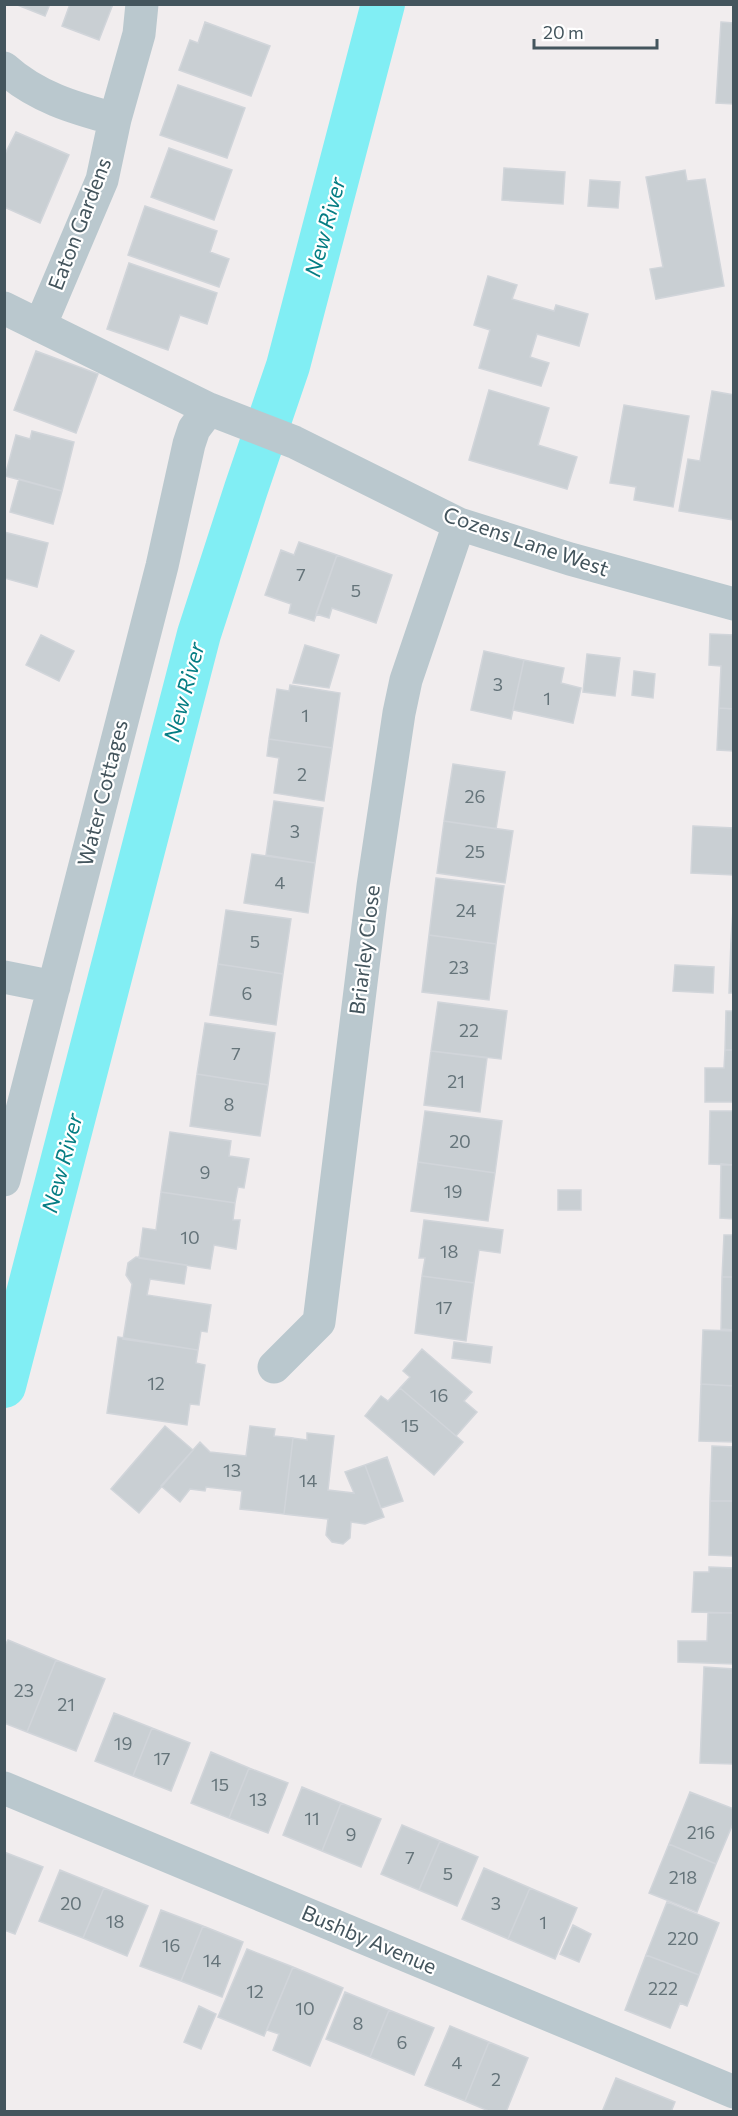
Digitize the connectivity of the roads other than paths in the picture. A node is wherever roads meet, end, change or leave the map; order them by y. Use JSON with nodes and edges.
{"nodes":[{"id":1,"x":142,"y":4,"type":"edge"},
{"id":2,"x":4,"y":68,"type":"edge"},
{"id":3,"x":115,"y":119,"type":"junction"},
{"id":4,"x":4,"y":308,"type":"edge"},
{"id":5,"x":40,"y":326,"type":"junction"},
{"id":6,"x":223,"y":414,"type":"junction"},
{"id":7,"x":459,"y":524,"type":"junction"},
{"id":8,"x":734,"y":604,"type":"edge"},
{"id":9,"x":4,"y":977,"type":"edge"},
{"id":10,"x":54,"y":987,"type":"junction"},
{"id":11,"x":4,"y":1180,"type":"edge"},
{"id":12,"x":274,"y":1367,"type":"dead end"},
{"id":13,"x":4,"y":1788,"type":"edge"},
{"id":14,"x":734,"y":2092,"type":"edge"}],
"edges":[{"from":1,"to":3,"type":"street","name":"Eaton Gardens"},
{"from":2,"to":3,"type":"street"},
{"from":3,"to":5,"type":"street","name":"Eaton Gardens"},
{"from":4,"to":5,"type":"street"},
{"from":5,"to":6,"type":"street"},
{"from":6,"to":7,"type":"street","name":"Cozens Lane West"},
{"from":6,"to":10,"type":"street","name":"Water Cottages"},
{"from":7,"to":8,"type":"street","name":"Cozens Lane West"},
{"from":7,"to":12,"type":"street","name":"Briarley Close"},
{"from":9,"to":10,"type":"street"},
{"from":10,"to":11,"type":"street","name":"Water Cottages"},
{"from":13,"to":14,"type":"street","name":"Bushby Avenue"}]}
